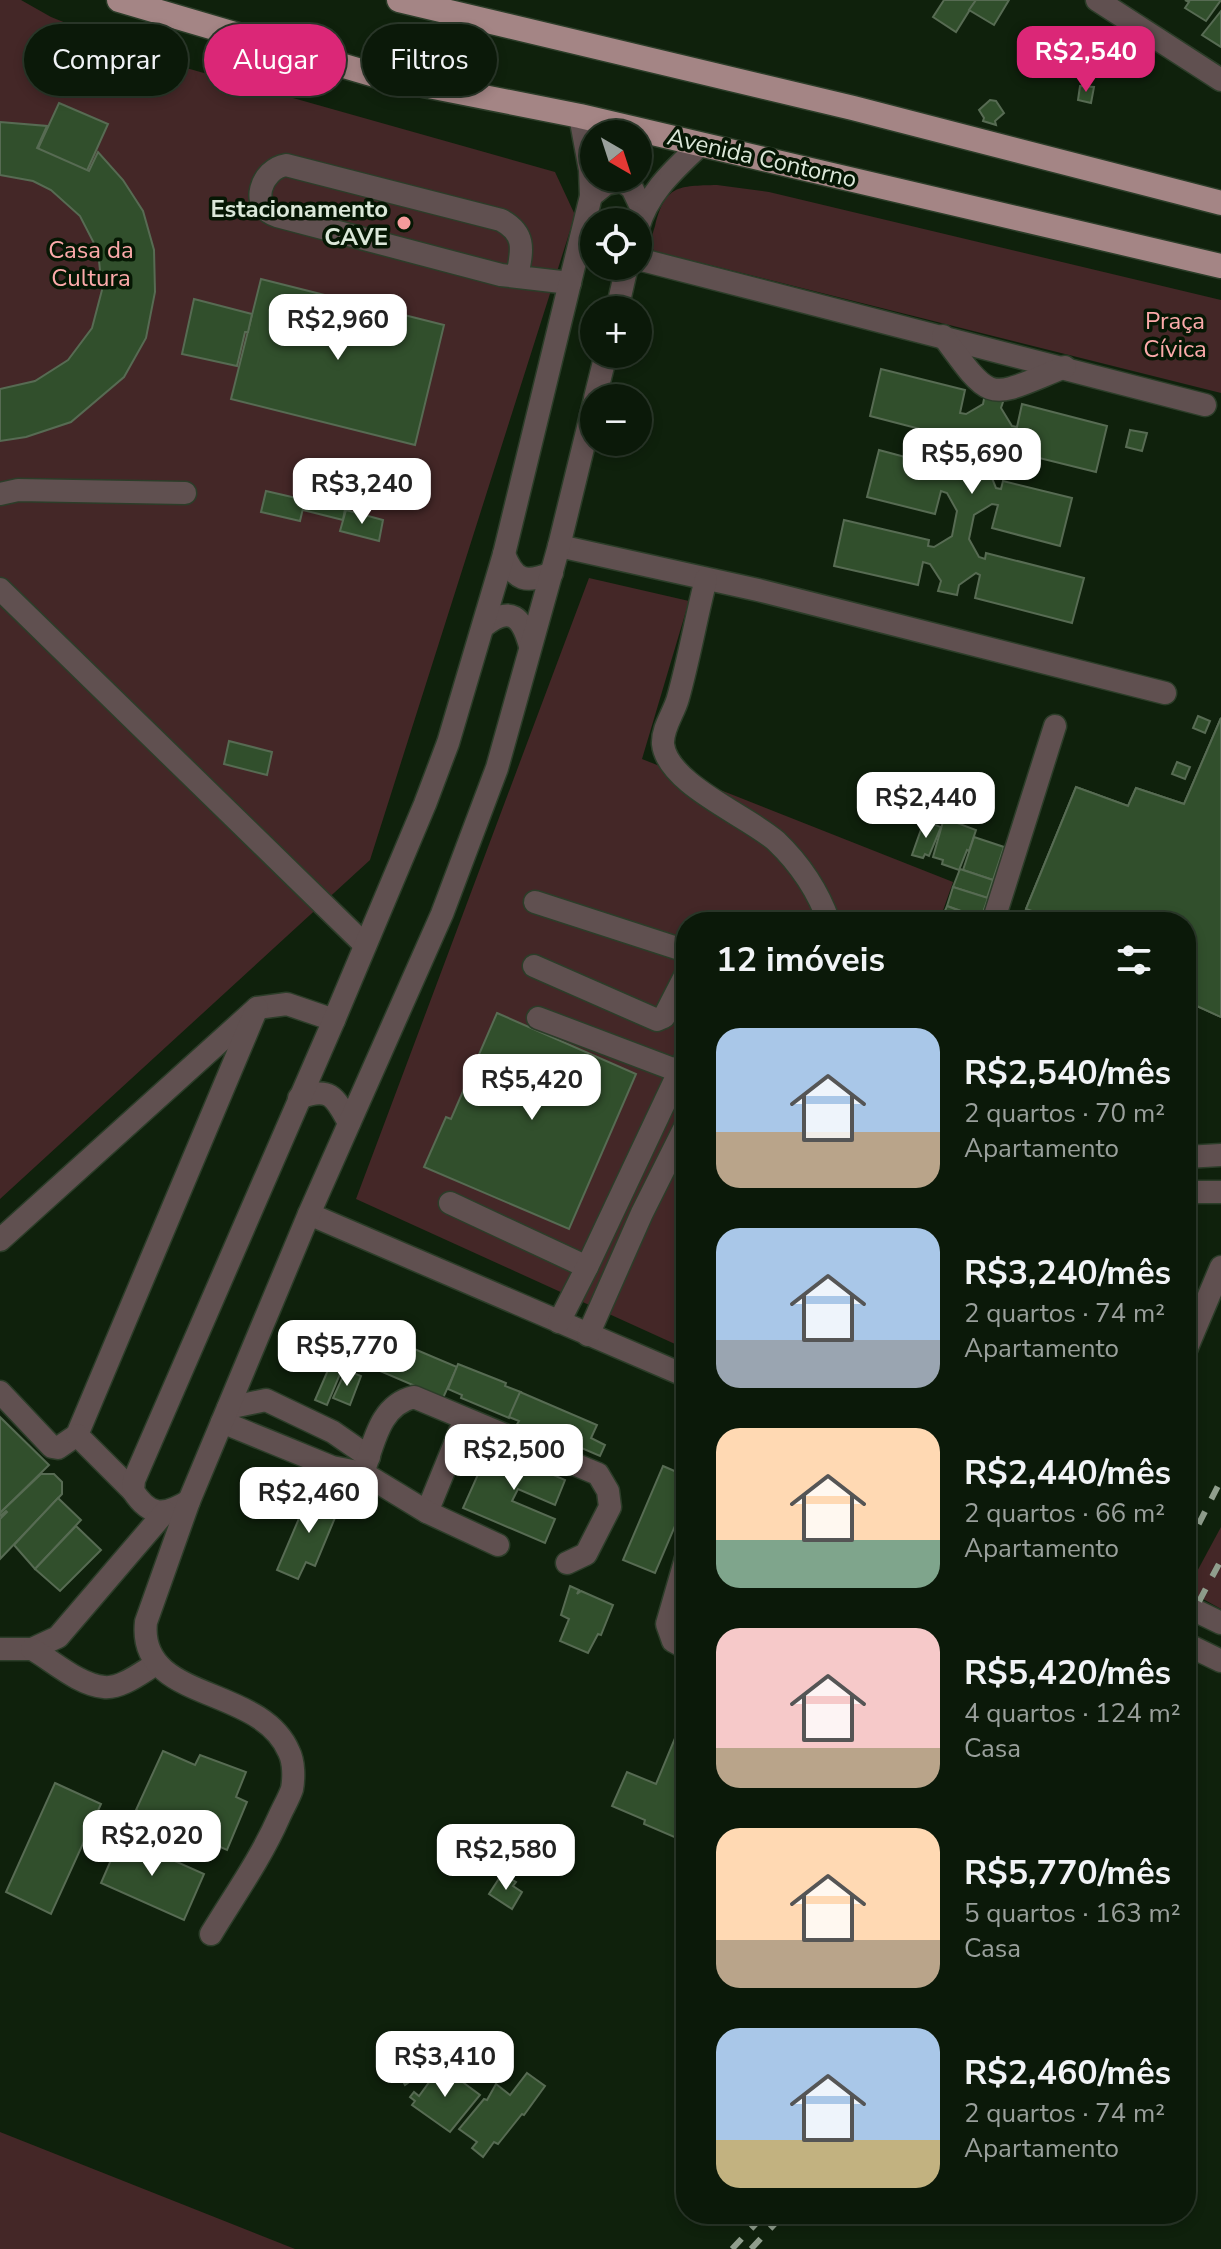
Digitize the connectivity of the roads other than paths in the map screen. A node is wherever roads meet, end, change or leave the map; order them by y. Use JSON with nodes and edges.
{"nodes":[{"id":1,"x":119,"y":0,"type":"edge"},
{"id":2,"x":399,"y":0,"type":"edge"},
{"id":3,"x":1097,"y":0,"type":"edge"},
{"id":4,"x":1221,"y":80,"type":"edge"},
{"id":5,"x":580,"y":116,"type":"junction"},
{"id":6,"x":701,"y":144,"type":"junction"},
{"id":7,"x":591,"y":196,"type":"junction"},
{"id":8,"x":1221,"y":203,"type":"edge"},
{"id":9,"x":637,"y":208,"type":"edge"},
{"id":10,"x":646,"y":208,"type":"edge"},
{"id":11,"x":652,"y":263,"type":"edge"},
{"id":12,"x":1221,"y":266,"type":"edge"},
{"id":13,"x":517,"y":277,"type":"junction"},
{"id":14,"x":570,"y":283,"type":"junction"},
{"id":15,"x":943,"y":336,"type":"junction"},
{"id":16,"x":1065,"y":367,"type":"junction"},
{"id":17,"x":1205,"y":405,"type":"dead end"},
{"id":18,"x":581,"y":456,"type":"edge"},
{"id":19,"x":185,"y":493,"type":"dead end"},
{"id":20,"x":0,"y":494,"type":"edge"},
{"id":21,"x":559,"y":546,"type":"junction"},
{"id":22,"x":504,"y":554,"type":"junction"},
{"id":23,"x":552,"y":573,"type":"junction"},
{"id":24,"x":706,"y":579,"type":"junction"},
{"id":25,"x":0,"y":589,"type":"edge"},
{"id":26,"x":484,"y":626,"type":"junction"},
{"id":27,"x":530,"y":646,"type":"junction"},
{"id":28,"x":1165,"y":693,"type":"dead end"},
{"id":29,"x":1055,"y":726,"type":"dead end"},
{"id":30,"x":535,"y":902,"type":"dead end"},
{"id":31,"x":825,"y":912,"type":"edge"},
{"id":32,"x":996,"y":912,"type":"edge"},
{"id":33,"x":365,"y":945,"type":"junction"},
{"id":34,"x":676,"y":948,"type":"edge"},
{"id":35,"x":534,"y":966,"type":"dead end"},
{"id":36,"x":676,"y":994,"type":"edge"},
{"id":37,"x":257,"y":1008,"type":"junction"},
{"id":38,"x":538,"y":1018,"type":"dead end"},
{"id":39,"x":334,"y":1020,"type":"junction"},
{"id":40,"x":676,"y":1064,"type":"edge"},
{"id":41,"x":676,"y":1083,"type":"edge"},
{"id":42,"x":299,"y":1098,"type":"junction"},
{"id":43,"x":349,"y":1123,"type":"junction"},
{"id":44,"x":676,"y":1145,"type":"edge"},
{"id":45,"x":1221,"y":1155,"type":"edge"},
{"id":46,"x":1196,"y":1156,"type":"edge"},
{"id":47,"x":1196,"y":1192,"type":"edge"},
{"id":48,"x":1221,"y":1192,"type":"edge"},
{"id":49,"x":617,"y":1201,"type":"junction"},
{"id":50,"x":450,"y":1203,"type":"dead end"},
{"id":51,"x":642,"y":1213,"type":"junction"},
{"id":52,"x":309,"y":1214,"type":"junction"},
{"id":53,"x":0,"y":1240,"type":"edge"},
{"id":54,"x":587,"y":1267,"type":"junction"},
{"id":55,"x":1221,"y":1267,"type":"edge"},
{"id":56,"x":559,"y":1322,"type":"junction"},
{"id":57,"x":1196,"y":1326,"type":"edge"},
{"id":58,"x":588,"y":1335,"type":"junction"},
{"id":59,"x":676,"y":1372,"type":"edge"},
{"id":60,"x":0,"y":1392,"type":"edge"},
{"id":61,"x":225,"y":1415,"type":"junction"},
{"id":62,"x":465,"y":1419,"type":"junction"},
{"id":63,"x":77,"y":1435,"type":"junction"},
{"id":64,"x":366,"y":1465,"type":"junction"},
{"id":65,"x":133,"y":1491,"type":"junction"},
{"id":66,"x":189,"y":1501,"type":"junction"},
{"id":67,"x":165,"y":1512,"type":"junction"},
{"id":68,"x":427,"y":1512,"type":"junction"},
{"id":69,"x":498,"y":1545,"type":"dead end"},
{"id":70,"x":567,"y":1563,"type":"dead end"},
{"id":71,"x":676,"y":1602,"type":"edge"},
{"id":72,"x":1196,"y":1611,"type":"edge"},
{"id":73,"x":1221,"y":1623,"type":"edge"},
{"id":74,"x":676,"y":1643,"type":"edge"},
{"id":75,"x":0,"y":1649,"type":"edge"},
{"id":76,"x":32,"y":1649,"type":"junction"},
{"id":77,"x":1196,"y":1649,"type":"edge"},
{"id":78,"x":1221,"y":1661,"type":"edge"},
{"id":79,"x":156,"y":1664,"type":"junction"},
{"id":80,"x":211,"y":1934,"type":"dead end"}],
"edges":[{"from":1,"to":5,"type":"main road","name":"Avenida Contorno"},
{"from":2,"to":8,"type":"main road"},
{"from":3,"to":4,"type":"street"},
{"from":5,"to":6,"type":"main road","name":"Avenida Contorno"},
{"from":5,"to":7,"type":"street"},
{"from":6,"to":10,"type":"street"},
{"from":6,"to":12,"type":"main road","name":"Avenida Contorno"},
{"from":7,"to":9,"type":"street"},
{"from":7,"to":14,"type":"street"},
{"from":11,"to":15,"type":"street"},
{"from":13,"to":13,"type":"street"},
{"from":13,"to":14,"type":"street"},
{"from":14,"to":22,"type":"street"},
{"from":15,"to":16,"type":"street"},
{"from":15,"to":16,"type":"street"},
{"from":16,"to":17,"type":"street"},
{"from":18,"to":21,"type":"street"},
{"from":19,"to":20,"type":"street"},
{"from":21,"to":23,"type":"street"},
{"from":21,"to":24,"type":"street"},
{"from":22,"to":23,"type":"street"},
{"from":22,"to":26,"type":"street"},
{"from":23,"to":27,"type":"street"},
{"from":24,"to":28,"type":"street"},
{"from":24,"to":31,"type":"street"},
{"from":25,"to":33,"type":"street"},
{"from":26,"to":27,"type":"street"},
{"from":26,"to":33,"type":"street"},
{"from":27,"to":43,"type":"street"},
{"from":29,"to":32,"type":"street"},
{"from":30,"to":34,"type":"street"},
{"from":33,"to":39,"type":"street"},
{"from":35,"to":36,"type":"street"},
{"from":37,"to":39,"type":"street"},
{"from":37,"to":53,"type":"street"},
{"from":37,"to":63,"type":"street"},
{"from":38,"to":40,"type":"street"},
{"from":39,"to":42,"type":"street"},
{"from":41,"to":49,"type":"street"},
{"from":42,"to":43,"type":"street"},
{"from":42,"to":65,"type":"street"},
{"from":43,"to":52,"type":"street"},
{"from":44,"to":51,"type":"street"},
{"from":45,"to":46,"type":"street"},
{"from":47,"to":48,"type":"street"},
{"from":49,"to":51,"type":"street"},
{"from":49,"to":54,"type":"street"},
{"from":50,"to":54,"type":"street"},
{"from":51,"to":58,"type":"street"},
{"from":52,"to":56,"type":"street"},
{"from":52,"to":61,"type":"street"},
{"from":54,"to":56,"type":"street"},
{"from":55,"to":57,"type":"street"},
{"from":56,"to":58,"type":"street"},
{"from":58,"to":59,"type":"street"},
{"from":60,"to":63,"type":"street"},
{"from":61,"to":64,"type":"street"},
{"from":61,"to":64,"type":"street"},
{"from":61,"to":66,"type":"street"},
{"from":62,"to":64,"type":"street"},
{"from":62,"to":68,"type":"street"},
{"from":62,"to":70,"type":"street"},
{"from":63,"to":65,"type":"street"},
{"from":64,"to":68,"type":"street"},
{"from":65,"to":67,"type":"street"},
{"from":66,"to":67,"type":"street"},
{"from":66,"to":79,"type":"street"},
{"from":67,"to":76,"type":"street"},
{"from":68,"to":69,"type":"street"},
{"from":71,"to":74,"type":"street"},
{"from":72,"to":73,"type":"street"},
{"from":75,"to":76,"type":"street"},
{"from":76,"to":79,"type":"street"},
{"from":77,"to":78,"type":"street"},
{"from":79,"to":80,"type":"street"}]}
